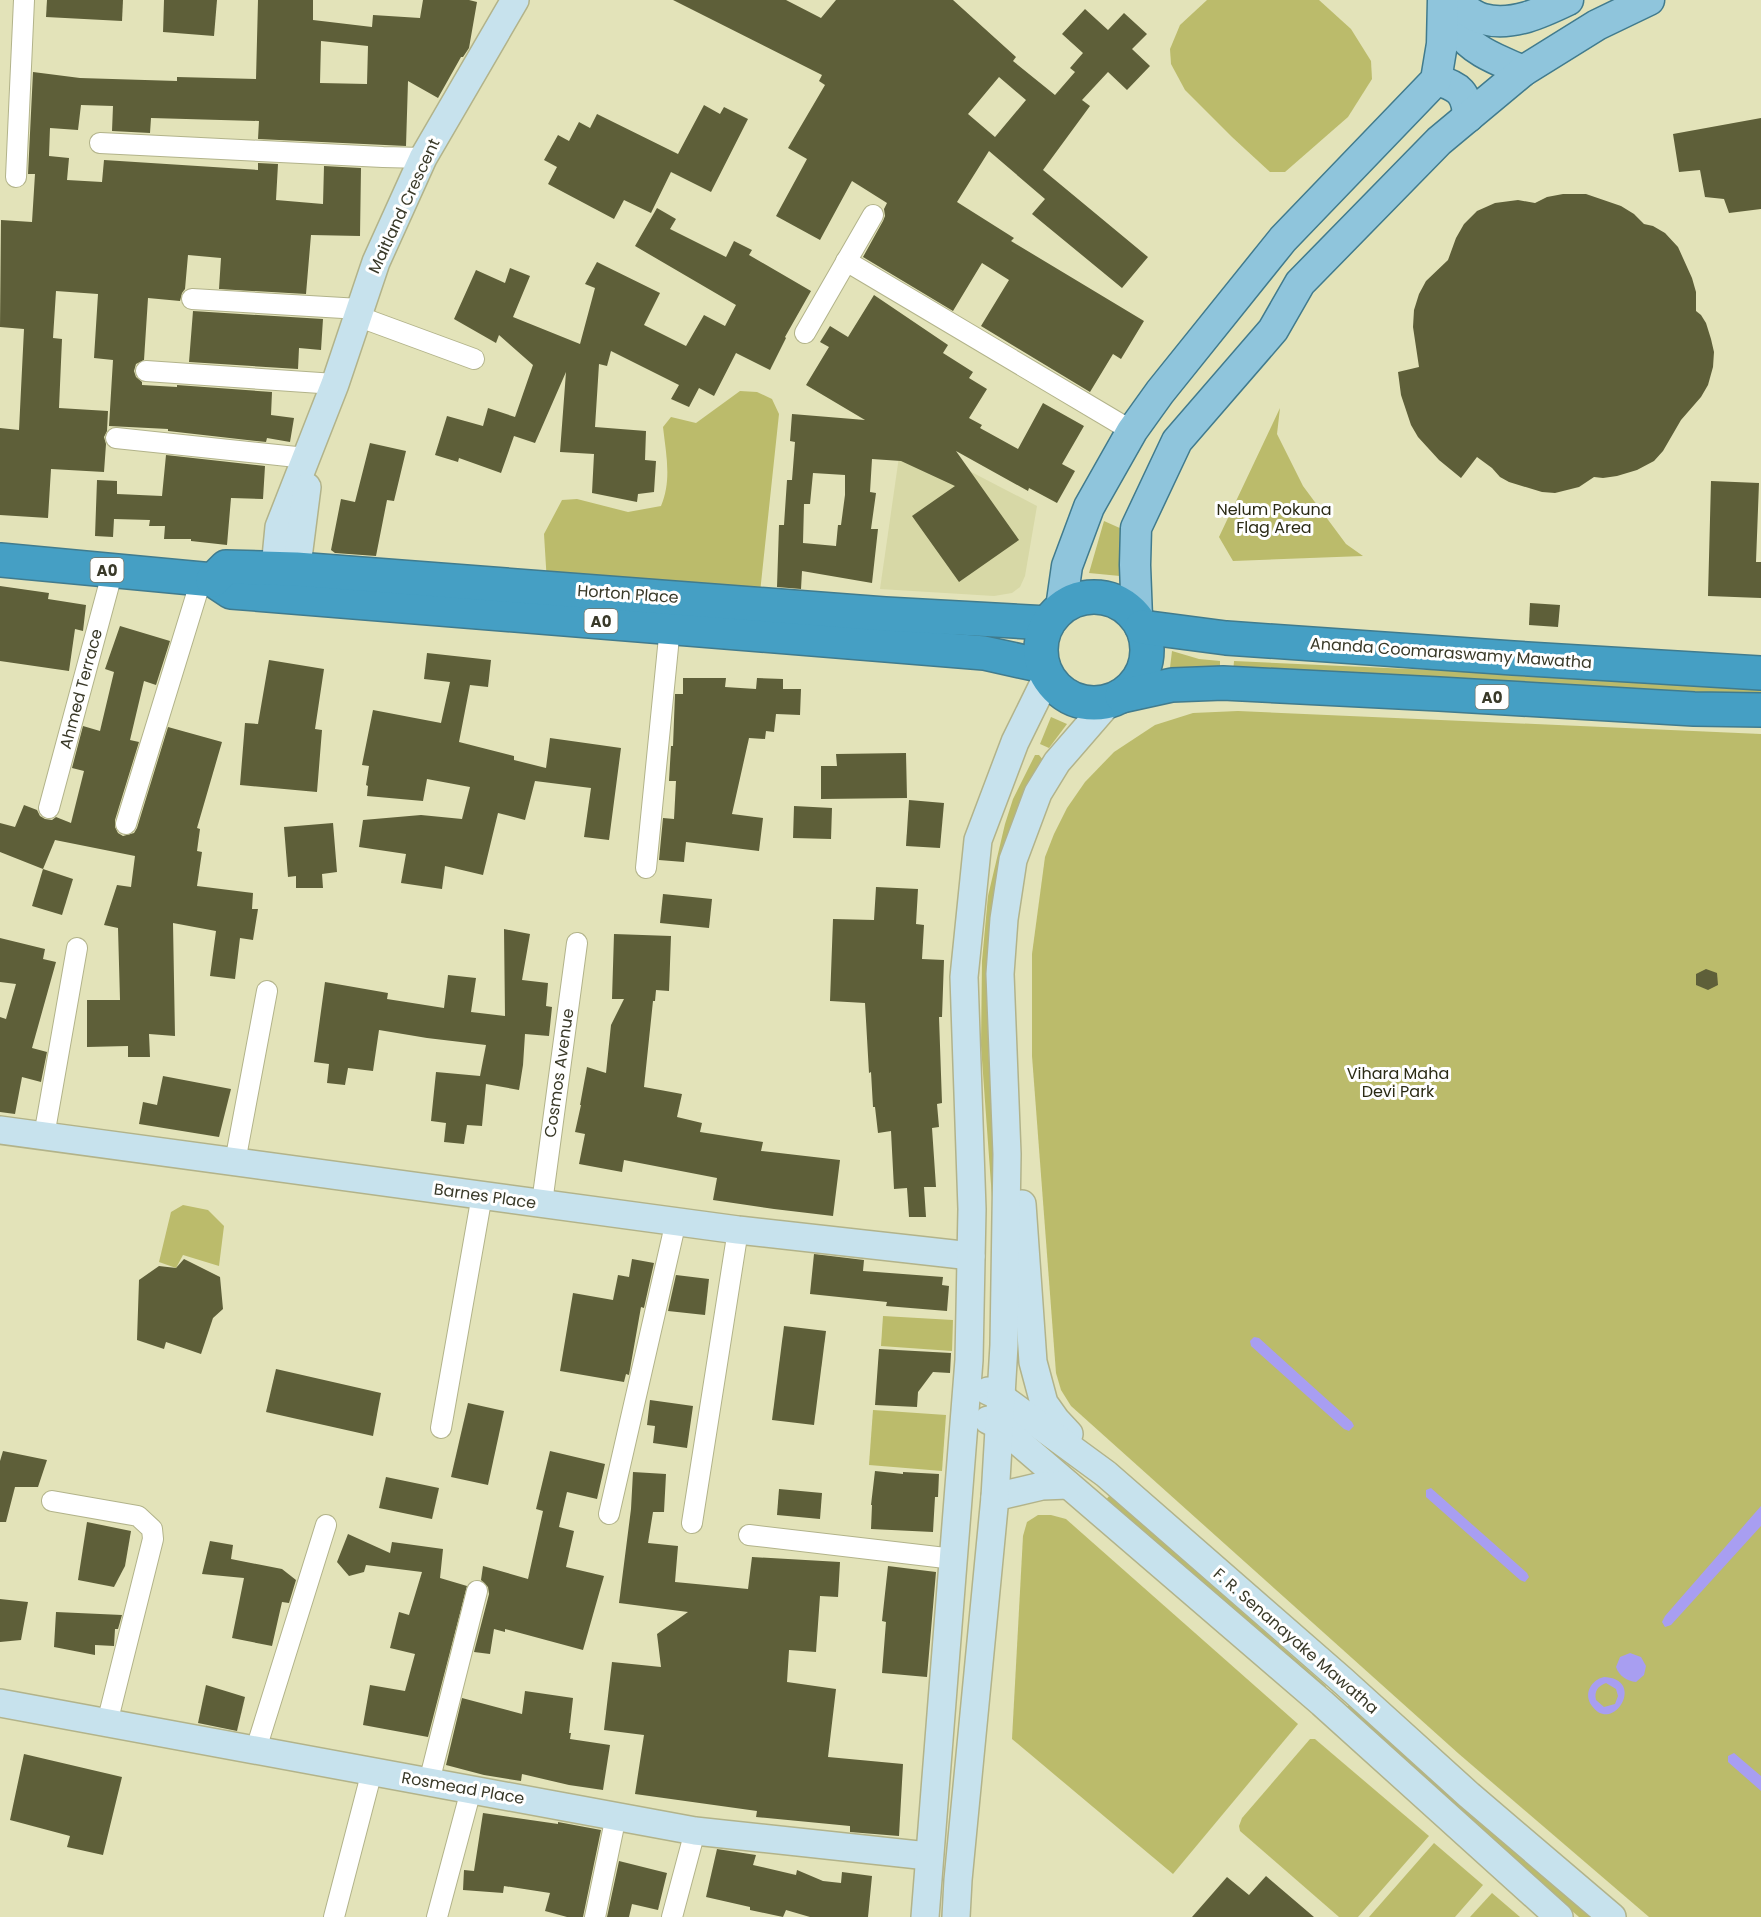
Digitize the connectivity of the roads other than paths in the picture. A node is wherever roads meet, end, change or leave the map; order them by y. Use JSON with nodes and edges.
{"nodes":[{"id":1,"x":24,"y":0,"type":"edge"},
{"id":2,"x":515,"y":0,"type":"edge"},
{"id":3,"x":1444,"y":0,"type":"edge"},
{"id":4,"x":1451,"y":0,"type":"edge"},
{"id":5,"x":1568,"y":0,"type":"edge"},
{"id":6,"x":1649,"y":0,"type":"edge"},
{"id":7,"x":1523,"y":70,"type":"junction"},
{"id":8,"x":1436,"y":80,"type":"junction"},
{"id":9,"x":1468,"y":117,"type":"junction"},
{"id":10,"x":100,"y":143,"type":"dead end"},
{"id":11,"x":423,"y":158,"type":"junction"},
{"id":12,"x":16,"y":177,"type":"dead end"},
{"id":13,"x":873,"y":215,"type":"dead end"},
{"id":14,"x":846,"y":261,"type":"junction"},
{"id":15,"x":192,"y":299,"type":"dead end"},
{"id":16,"x":359,"y":312,"type":"junction"},
{"id":17,"x":805,"y":333,"type":"dead end"},
{"id":18,"x":474,"y":359,"type":"dead end"},
{"id":19,"x":146,"y":371,"type":"dead end"},
{"id":20,"x":335,"y":384,"type":"junction"},
{"id":21,"x":318,"y":424,"type":"junction"},
{"id":22,"x":1132,"y":430,"type":"junction"},
{"id":23,"x":116,"y":438,"type":"dead end"},
{"id":24,"x":306,"y":458,"type":"junction"},
{"id":25,"x":0,"y":561,"type":"edge"},
{"id":26,"x":113,"y":570,"type":"junction"},
{"id":27,"x":207,"y":580,"type":"junction"},
{"id":28,"x":284,"y":582,"type":"junction"},
{"id":29,"x":1055,"y":615,"type":"junction"},
{"id":30,"x":1140,"y":623,"type":"junction"},
{"id":31,"x":670,"y":627,"type":"junction"},
{"id":32,"x":1045,"y":671,"type":"junction"},
{"id":33,"x":1761,"y":673,"type":"edge"},
{"id":34,"x":1115,"y":699,"type":"junction"},
{"id":35,"x":1761,"y":710,"type":"edge"},
{"id":36,"x":49,"y":808,"type":"dead end"},
{"id":37,"x":126,"y":824,"type":"dead end"},
{"id":38,"x":646,"y":868,"type":"dead end"},
{"id":39,"x":577,"y":944,"type":"dead end"},
{"id":40,"x":77,"y":948,"type":"dead end"},
{"id":41,"x":267,"y":991,"type":"dead end"},
{"id":42,"x":0,"y":1130,"type":"edge"},
{"id":43,"x":44,"y":1136,"type":"junction"},
{"id":44,"x":1007,"y":1154,"type":"junction"},
{"id":45,"x":235,"y":1162,"type":"junction"},
{"id":46,"x":482,"y":1195,"type":"junction"},
{"id":47,"x":542,"y":1203,"type":"junction"},
{"id":48,"x":676,"y":1221,"type":"junction"},
{"id":49,"x":738,"y":1230,"type":"junction"},
{"id":50,"x":971,"y":1256,"type":"junction"},
{"id":51,"x":967,"y":1383,"type":"junction"},
{"id":52,"x":1001,"y":1397,"type":"junction"},
{"id":53,"x":966,"y":1410,"type":"junction"},
{"id":54,"x":1000,"y":1426,"type":"junction"},
{"id":55,"x":441,"y":1428,"type":"dead end"},
{"id":56,"x":1106,"y":1474,"type":"junction"},
{"id":57,"x":1068,"y":1485,"type":"junction"},
{"id":58,"x":994,"y":1497,"type":"junction"},
{"id":59,"x":52,"y":1501,"type":"dead end"},
{"id":60,"x":609,"y":1514,"type":"dead end"},
{"id":61,"x":692,"y":1523,"type":"dead end"},
{"id":62,"x":326,"y":1525,"type":"dead end"},
{"id":63,"x":749,"y":1535,"type":"dead end"},
{"id":64,"x":954,"y":1559,"type":"junction"},
{"id":65,"x":477,"y":1591,"type":"dead end"},
{"id":66,"x":0,"y":1703,"type":"edge"},
{"id":67,"x":107,"y":1723,"type":"junction"},
{"id":68,"x":256,"y":1749,"type":"junction"},
{"id":69,"x":372,"y":1771,"type":"junction"},
{"id":70,"x":429,"y":1782,"type":"junction"},
{"id":71,"x":471,"y":1790,"type":"junction"},
{"id":72,"x":616,"y":1816,"type":"junction"},
{"id":73,"x":695,"y":1831,"type":"junction"},
{"id":74,"x":928,"y":1856,"type":"junction"},
{"id":75,"x":334,"y":1917,"type":"edge"},
{"id":76,"x":437,"y":1917,"type":"edge"},
{"id":77,"x":595,"y":1917,"type":"edge"},
{"id":78,"x":672,"y":1917,"type":"edge"},
{"id":79,"x":925,"y":1917,"type":"edge"},
{"id":80,"x":956,"y":1917,"type":"edge"},
{"id":81,"x":1559,"y":1917,"type":"edge"},
{"id":82,"x":1612,"y":1917,"type":"edge"}],
"edges":[{"from":1,"to":12,"type":"street"},
{"from":2,"to":11,"type":"main road","name":"Maitland Crescent"},
{"from":3,"to":7,"type":"main road"},
{"from":3,"to":8,"type":"main road"},
{"from":4,"to":5,"type":"main road"},
{"from":6,"to":7,"type":"main road"},
{"from":7,"to":9,"type":"main road"},
{"from":8,"to":9,"type":"main road"},
{"from":8,"to":22,"type":"main road"},
{"from":9,"to":30,"type":"main road"},
{"from":10,"to":11,"type":"street"},
{"from":11,"to":16,"type":"main road","name":"Maitland Crescent"},
{"from":13,"to":14,"type":"street"},
{"from":14,"to":17,"type":"street"},
{"from":14,"to":22,"type":"street"},
{"from":15,"to":16,"type":"street"},
{"from":16,"to":18,"type":"street"},
{"from":16,"to":20,"type":"main road","name":"Maitland Crescent"},
{"from":19,"to":20,"type":"street"},
{"from":20,"to":21,"type":"main road","name":"Maitland Crescent"},
{"from":21,"to":24,"type":"main road","name":"Maitland Crescent"},
{"from":21,"to":28,"type":"main road","name":"Maitland Crescent"},
{"from":22,"to":29,"type":"main road"},
{"from":23,"to":24,"type":"street"},
{"from":24,"to":28,"type":"main road","name":"Maitland Crescent"},
{"from":25,"to":26,"type":"highway","name":"Horton Place","number":"A0"},
{"from":26,"to":27,"type":"highway","name":"Horton Place","number":"A0"},
{"from":26,"to":36,"type":"street","name":"Ahmed Terrace"},
{"from":27,"to":28,"type":"highway","name":"Horton Place","number":"A0"},
{"from":27,"to":37,"type":"street"},
{"from":28,"to":29,"type":"highway","name":"Horton Place","number":"A0"},
{"from":28,"to":31,"type":"highway","name":"Horton Place","number":"A0"},
{"from":29,"to":30,"type":"highway","number":"A0"},
{"from":29,"to":32,"type":"highway"},
{"from":30,"to":33,"type":"highway","name":"Ananda Coomaraswamy Mawatha","number":"A0"},
{"from":30,"to":34,"type":"highway"},
{"from":31,"to":32,"type":"highway","name":"Horton Place","number":"A0"},
{"from":31,"to":38,"type":"street"},
{"from":32,"to":34,"type":"highway","number":"A0"},
{"from":32,"to":50,"type":"main road"},
{"from":34,"to":35,"type":"highway","number":"A0"},
{"from":34,"to":44,"type":"main road"},
{"from":39,"to":47,"type":"street","name":"Cosmos Avenue"},
{"from":40,"to":43,"type":"street"},
{"from":41,"to":45,"type":"street"},
{"from":42,"to":43,"type":"main road","name":"Barnes Place"},
{"from":43,"to":45,"type":"main road","name":"Barnes Place"},
{"from":44,"to":52,"type":"main road"},
{"from":44,"to":56,"type":"main road"},
{"from":45,"to":46,"type":"main road","name":"Barnes Place"},
{"from":46,"to":47,"type":"main road","name":"Barnes Place"},
{"from":46,"to":55,"type":"street"},
{"from":47,"to":48,"type":"main road","name":"Barnes Place"},
{"from":48,"to":49,"type":"main road","name":"Barnes Place"},
{"from":48,"to":60,"type":"street"},
{"from":49,"to":50,"type":"main road","name":"Barnes Place"},
{"from":49,"to":61,"type":"street"},
{"from":50,"to":51,"type":"main road"},
{"from":51,"to":52,"type":"main road","name":"F. R. Senanayake Mawatha"},
{"from":51,"to":53,"type":"main road"},
{"from":52,"to":54,"type":"main road"},
{"from":52,"to":56,"type":"main road","name":"F. R. Senanayake Mawatha"},
{"from":53,"to":54,"type":"main road","name":"F. R. Senanayake Mawatha"},
{"from":53,"to":64,"type":"main road"},
{"from":54,"to":57,"type":"main road","name":"F. R. Senanayake Mawatha"},
{"from":54,"to":58,"type":"main road"},
{"from":56,"to":82,"type":"main road","name":"F. R. Senanayake Mawatha"},
{"from":57,"to":58,"type":"main road"},
{"from":57,"to":81,"type":"main road","name":"F. R. Senanayake Mawatha"},
{"from":58,"to":80,"type":"main road"},
{"from":59,"to":67,"type":"street"},
{"from":62,"to":68,"type":"street"},
{"from":63,"to":64,"type":"street"},
{"from":64,"to":74,"type":"main road"},
{"from":65,"to":70,"type":"street"},
{"from":66,"to":67,"type":"main road","name":"Rosmead Place"},
{"from":67,"to":68,"type":"main road","name":"Rosmead Place"},
{"from":68,"to":69,"type":"main road","name":"Rosmead Place"},
{"from":69,"to":70,"type":"main road","name":"Rosmead Place"},
{"from":69,"to":75,"type":"street"},
{"from":70,"to":71,"type":"main road","name":"Rosmead Place"},
{"from":71,"to":72,"type":"main road","name":"Rosmead Place"},
{"from":71,"to":76,"type":"street"},
{"from":72,"to":73,"type":"main road","name":"Rosmead Place"},
{"from":72,"to":77,"type":"street"},
{"from":73,"to":74,"type":"main road","name":"Rosmead Place"},
{"from":73,"to":78,"type":"street"},
{"from":74,"to":79,"type":"main road"}]}
